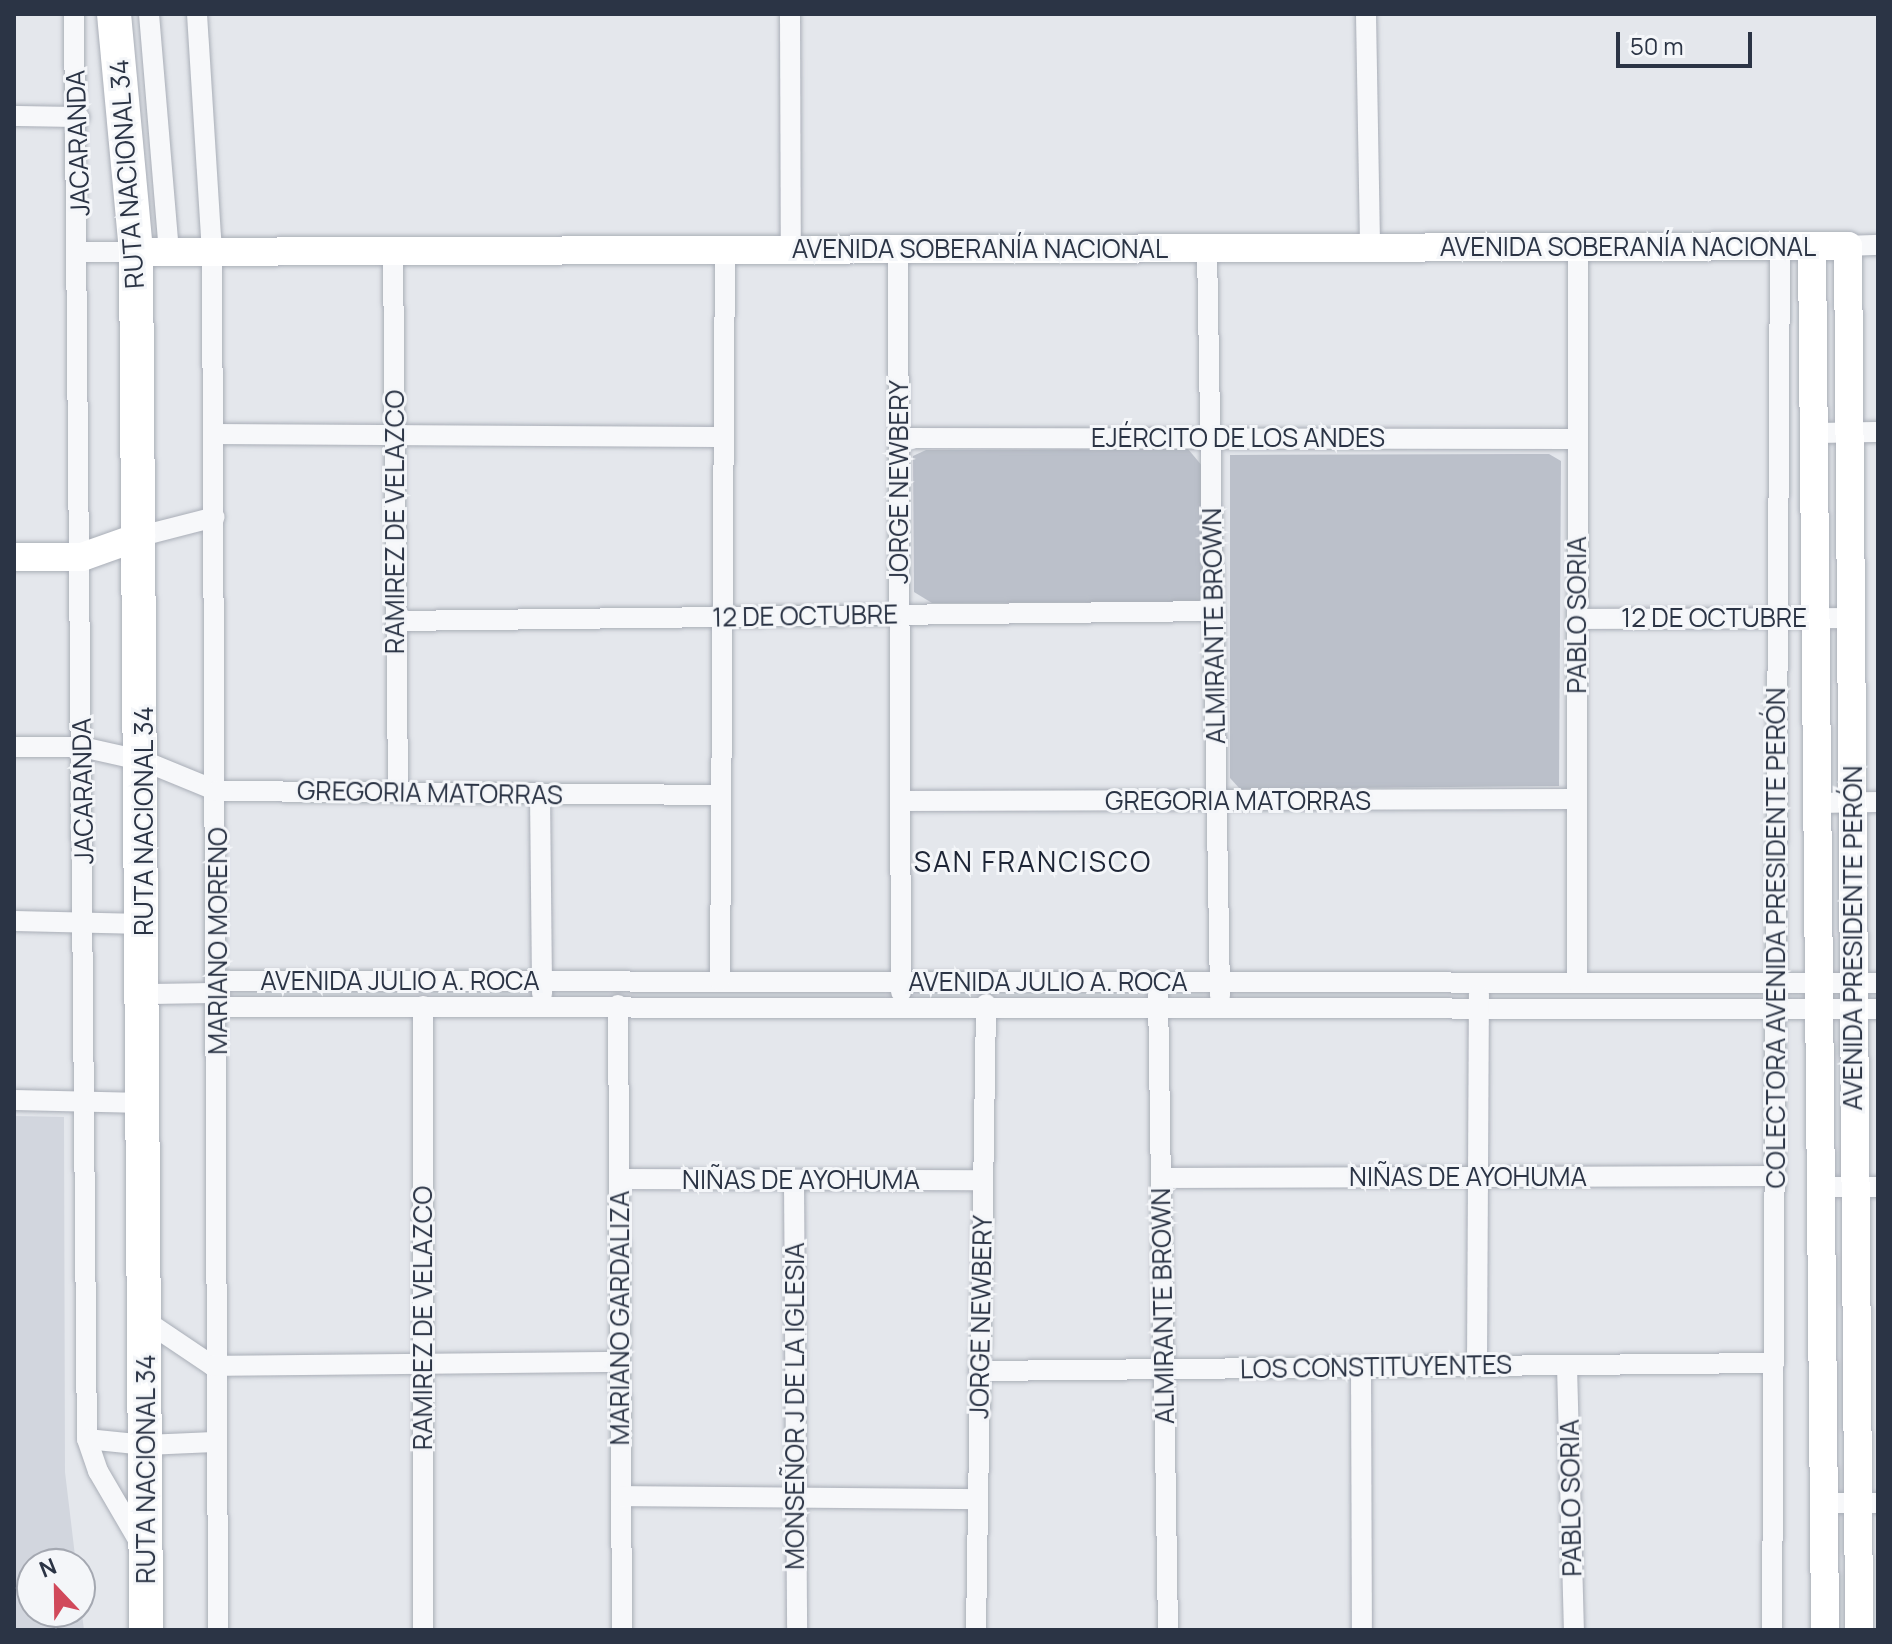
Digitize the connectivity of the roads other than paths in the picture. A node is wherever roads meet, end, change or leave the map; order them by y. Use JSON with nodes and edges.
{"nodes":[{"id":1,"x":74,"y":14,"type":"edge"},
{"id":2,"x":114,"y":14,"type":"edge"},
{"id":3,"x":149,"y":14,"type":"edge"},
{"id":4,"x":197,"y":14,"type":"edge"},
{"id":5,"x":790,"y":14,"type":"edge"},
{"id":6,"x":1366,"y":14,"type":"edge"},
{"id":7,"x":14,"y":116,"type":"edge"},
{"id":8,"x":79,"y":117,"type":"junction"},
{"id":9,"x":1878,"y":245,"type":"edge"},
{"id":10,"x":1780,"y":246,"type":"junction"},
{"id":11,"x":1812,"y":246,"type":"junction"},
{"id":12,"x":1848,"y":246,"type":"junction"},
{"id":13,"x":1370,"y":247,"type":"junction"},
{"id":14,"x":1578,"y":247,"type":"junction"},
{"id":15,"x":1207,"y":248,"type":"junction"},
{"id":16,"x":791,"y":249,"type":"junction"},
{"id":17,"x":898,"y":249,"type":"junction"},
{"id":18,"x":725,"y":250,"type":"junction"},
{"id":19,"x":212,"y":251,"type":"junction"},
{"id":20,"x":393,"y":251,"type":"junction"},
{"id":21,"x":81,"y":252,"type":"junction"},
{"id":22,"x":152,"y":252,"type":"junction"},
{"id":23,"x":1849,"y":432,"type":"junction"},
{"id":24,"x":1878,"y":432,"type":"edge"},
{"id":25,"x":1814,"y":433,"type":"junction"},
{"id":26,"x":213,"y":434,"type":"junction"},
{"id":27,"x":394,"y":435,"type":"junction"},
{"id":28,"x":724,"y":437,"type":"junction"},
{"id":29,"x":899,"y":438,"type":"junction"},
{"id":30,"x":1210,"y":438,"type":"junction"},
{"id":31,"x":1577,"y":439,"type":"junction"},
{"id":32,"x":215,"y":517,"type":"junction"},
{"id":33,"x":141,"y":536,"type":"junction"},
{"id":34,"x":14,"y":557,"type":"edge"},
{"id":35,"x":82,"y":557,"type":"junction"},
{"id":36,"x":1214,"y":611,"type":"junction"},
{"id":37,"x":899,"y":615,"type":"junction"},
{"id":38,"x":722,"y":617,"type":"junction"},
{"id":39,"x":1778,"y":618,"type":"junction"},
{"id":40,"x":1815,"y":618,"type":"junction"},
{"id":41,"x":1851,"y":618,"type":"junction"},
{"id":42,"x":1577,"y":619,"type":"junction"},
{"id":43,"x":396,"y":621,"type":"junction"},
{"id":44,"x":14,"y":747,"type":"edge"},
{"id":45,"x":82,"y":747,"type":"junction"},
{"id":46,"x":144,"y":761,"type":"junction"},
{"id":47,"x":217,"y":791,"type":"junction"},
{"id":48,"x":398,"y":793,"type":"junction"},
{"id":49,"x":540,"y":794,"type":"junction"},
{"id":50,"x":721,"y":795,"type":"junction"},
{"id":51,"x":1577,"y":799,"type":"junction"},
{"id":52,"x":900,"y":801,"type":"junction"},
{"id":53,"x":1217,"y":801,"type":"junction"},
{"id":54,"x":1865,"y":802,"type":"edge"},
{"id":55,"x":1817,"y":803,"type":"junction"},
{"id":56,"x":14,"y":921,"type":"edge"},
{"id":57,"x":84,"y":921,"type":"junction"},
{"id":58,"x":145,"y":924,"type":"junction"},
{"id":59,"x":542,"y":981,"type":"junction"},
{"id":60,"x":720,"y":981,"type":"junction"},
{"id":61,"x":900,"y":982,"type":"junction"},
{"id":62,"x":1158,"y":982,"type":"junction"},
{"id":63,"x":1220,"y":982,"type":"junction"},
{"id":64,"x":1479,"y":982,"type":"junction"},
{"id":65,"x":1577,"y":982,"type":"junction"},
{"id":66,"x":1776,"y":983,"type":"junction"},
{"id":67,"x":145,"y":994,"type":"junction"},
{"id":68,"x":219,"y":994,"type":"junction"},
{"id":69,"x":1819,"y":996,"type":"junction"},
{"id":70,"x":1866,"y":996,"type":"edge"},
{"id":71,"x":902,"y":1004,"type":"junction"},
{"id":72,"x":986,"y":1004,"type":"junction"},
{"id":73,"x":542,"y":1005,"type":"junction"},
{"id":74,"x":618,"y":1005,"type":"junction"},
{"id":75,"x":1159,"y":1005,"type":"junction"},
{"id":76,"x":1220,"y":1005,"type":"junction"},
{"id":77,"x":423,"y":1006,"type":"junction"},
{"id":78,"x":1479,"y":1007,"type":"junction"},
{"id":79,"x":1776,"y":1009,"type":"junction"},
{"id":80,"x":14,"y":1100,"type":"edge"},
{"id":81,"x":82,"y":1100,"type":"junction"},
{"id":82,"x":145,"y":1103,"type":"junction"},
{"id":83,"x":1775,"y":1176,"type":"junction"},
{"id":84,"x":1480,"y":1177,"type":"junction"},
{"id":85,"x":1161,"y":1178,"type":"junction"},
{"id":86,"x":619,"y":1179,"type":"junction"},
{"id":87,"x":983,"y":1180,"type":"junction"},
{"id":88,"x":794,"y":1182,"type":"junction"},
{"id":89,"x":1820,"y":1187,"type":"junction"},
{"id":90,"x":1867,"y":1187,"type":"edge"},
{"id":91,"x":146,"y":1321,"type":"junction"},
{"id":92,"x":620,"y":1362,"type":"junction"},
{"id":93,"x":423,"y":1363,"type":"junction"},
{"id":94,"x":1774,"y":1363,"type":"junction"},
{"id":95,"x":213,"y":1366,"type":"junction"},
{"id":96,"x":1477,"y":1366,"type":"junction"},
{"id":97,"x":1567,"y":1366,"type":"junction"},
{"id":98,"x":1361,"y":1367,"type":"junction"},
{"id":99,"x":1164,"y":1369,"type":"junction"},
{"id":100,"x":979,"y":1371,"type":"junction"},
{"id":101,"x":87,"y":1439,"type":"junction"},
{"id":102,"x":214,"y":1442,"type":"junction"},
{"id":103,"x":146,"y":1445,"type":"junction"},
{"id":104,"x":796,"y":1494,"type":"junction"},
{"id":105,"x":621,"y":1496,"type":"junction"},
{"id":106,"x":978,"y":1499,"type":"junction"},
{"id":107,"x":1823,"y":1503,"type":"junction"},
{"id":108,"x":1868,"y":1503,"type":"edge"},
{"id":109,"x":146,"y":1553,"type":"junction"},
{"id":110,"x":1878,"y":1629,"type":"edge"},
{"id":111,"x":146,"y":1630,"type":"edge"},
{"id":112,"x":218,"y":1630,"type":"edge"},
{"id":113,"x":423,"y":1630,"type":"edge"},
{"id":114,"x":622,"y":1630,"type":"edge"},
{"id":115,"x":797,"y":1630,"type":"edge"},
{"id":116,"x":976,"y":1630,"type":"edge"},
{"id":117,"x":1168,"y":1630,"type":"edge"},
{"id":118,"x":1362,"y":1630,"type":"edge"},
{"id":119,"x":1574,"y":1630,"type":"edge"},
{"id":120,"x":1772,"y":1630,"type":"edge"},
{"id":121,"x":1825,"y":1630,"type":"edge"},
{"id":122,"x":1860,"y":1630,"type":"edge"}],
"edges":[{"from":1,"to":8,"type":"street","name":"JACARANDA"},
{"from":2,"to":22,"type":"highway","name":"RUTA NACIONAL 34"},
{"from":3,"to":22,"type":"street"},
{"from":4,"to":19,"type":"street","name":"MARIANO MORENO"},
{"from":5,"to":16,"type":"street"},
{"from":6,"to":13,"type":"street"},
{"from":7,"to":8,"type":"street"},
{"from":8,"to":21,"type":"street","name":"JACARANDA"},
{"from":9,"to":12,"type":"street","name":"AVENIDA SOBERANÍA NACIONAL"},
{"from":10,"to":11,"type":"street","name":"AVENIDA SOBERANÍA NACIONAL"},
{"from":10,"to":14,"type":"street","name":"AVENIDA SOBERANÍA NACIONAL"},
{"from":10,"to":39,"type":"street","name":"COLECTORA AVENIDA PRESIDENTE PERÓN"},
{"from":11,"to":12,"type":"street","name":"AVENIDA SOBERANÍA NACIONAL"},
{"from":11,"to":25,"type":"street","name":"AVENIDA PRESIDENTE PERÓN"},
{"from":12,"to":23,"type":"street","name":"AVENIDA PRESIDENTE PERÓN"},
{"from":13,"to":14,"type":"street","name":"AVENIDA SOBERANÍA NACIONAL"},
{"from":13,"to":15,"type":"street","name":"AVENIDA SOBERANÍA NACIONAL"},
{"from":14,"to":31,"type":"street","name":"PABLO SORIA"},
{"from":15,"to":17,"type":"street","name":"AVENIDA SOBERANÍA NACIONAL"},
{"from":15,"to":30,"type":"street","name":"ALMIRANTE BROWN"},
{"from":16,"to":17,"type":"street","name":"AVENIDA SOBERANÍA NACIONAL"},
{"from":16,"to":18,"type":"street","name":"AVENIDA SOBERANÍA NACIONAL"},
{"from":17,"to":29,"type":"street","name":"JORGE NEWBERY"},
{"from":18,"to":20,"type":"street","name":"AVENIDA SOBERANÍA NACIONAL"},
{"from":18,"to":28,"type":"street"},
{"from":19,"to":20,"type":"street","name":"AVENIDA SOBERANÍA NACIONAL"},
{"from":19,"to":22,"type":"street","name":"AVENIDA SOBERANÍA NACIONAL"},
{"from":19,"to":26,"type":"street","name":"MARIANO MORENO"},
{"from":20,"to":27,"type":"street","name":"RAMIREZ DE VELAZCO"},
{"from":21,"to":22,"type":"street","name":"AVENIDA SOBERANÍA NACIONAL"},
{"from":21,"to":35,"type":"street","name":"JACARANDA"},
{"from":22,"to":33,"type":"highway","name":"RUTA NACIONAL 34"},
{"from":23,"to":24,"type":"street"},
{"from":23,"to":25,"type":"street"},
{"from":23,"to":41,"type":"street","name":"AVENIDA PRESIDENTE PERÓN"},
{"from":25,"to":40,"type":"street","name":"AVENIDA PRESIDENTE PERÓN"},
{"from":26,"to":27,"type":"street"},
{"from":26,"to":32,"type":"street","name":"MARIANO MORENO"},
{"from":27,"to":28,"type":"street"},
{"from":27,"to":43,"type":"street","name":"RAMIREZ DE VELAZCO"},
{"from":28,"to":38,"type":"street"},
{"from":29,"to":30,"type":"street","name":"EJÉRCITO DE LOS ANDES"},
{"from":29,"to":37,"type":"street","name":"JORGE NEWBERY"},
{"from":30,"to":31,"type":"street","name":"EJÉRCITO DE LOS ANDES"},
{"from":30,"to":36,"type":"street","name":"ALMIRANTE BROWN"},
{"from":31,"to":42,"type":"street","name":"PABLO SORIA"},
{"from":32,"to":33,"type":"street"},
{"from":32,"to":47,"type":"street","name":"MARIANO MORENO"},
{"from":33,"to":35,"type":"street"},
{"from":33,"to":46,"type":"highway","name":"RUTA NACIONAL 34"},
{"from":34,"to":35,"type":"street"},
{"from":35,"to":45,"type":"street","name":"JACARANDA"},
{"from":36,"to":37,"type":"street","name":"12 DE OCTUBRE"},
{"from":36,"to":53,"type":"street","name":"ALMIRANTE BROWN"},
{"from":37,"to":38,"type":"street","name":"12 DE OCTUBRE"},
{"from":37,"to":52,"type":"street","name":"JORGE NEWBERY"},
{"from":38,"to":43,"type":"street","name":"12 DE OCTUBRE"},
{"from":38,"to":50,"type":"street"},
{"from":39,"to":40,"type":"street","name":"12 DE OCTUBRE"},
{"from":39,"to":42,"type":"street","name":"12 DE OCTUBRE"},
{"from":39,"to":66,"type":"street","name":"COLECTORA AVENIDA PRESIDENTE PERÓN"},
{"from":40,"to":41,"type":"street","name":"12 DE OCTUBRE"},
{"from":40,"to":55,"type":"street","name":"AVENIDA PRESIDENTE PERÓN"},
{"from":41,"to":54,"type":"street","name":"AVENIDA PRESIDENTE PERÓN"},
{"from":42,"to":51,"type":"street","name":"PABLO SORIA"},
{"from":43,"to":48,"type":"street","name":"RAMIREZ DE VELAZCO"},
{"from":44,"to":45,"type":"street","name":"GREGORIA MATORRAS"},
{"from":45,"to":46,"type":"street","name":"GREGORIA MATORRAS"},
{"from":45,"to":57,"type":"street","name":"JACARANDA"},
{"from":46,"to":47,"type":"street","name":"GREGORIA MATORRAS"},
{"from":46,"to":58,"type":"highway","name":"RUTA NACIONAL 34"},
{"from":47,"to":48,"type":"street","name":"GREGORIA MATORRAS"},
{"from":47,"to":68,"type":"street","name":"MARIANO MORENO"},
{"from":48,"to":49,"type":"street","name":"GREGORIA MATORRAS"},
{"from":49,"to":50,"type":"street","name":"GREGORIA MATORRAS"},
{"from":49,"to":59,"type":"street"},
{"from":50,"to":60,"type":"street"},
{"from":51,"to":53,"type":"street","name":"GREGORIA MATORRAS"},
{"from":51,"to":65,"type":"street","name":"PABLO SORIA"},
{"from":52,"to":53,"type":"street","name":"GREGORIA MATORRAS"},
{"from":52,"to":61,"type":"street","name":"JORGE NEWBERY"},
{"from":53,"to":63,"type":"street","name":"ALMIRANTE BROWN"},
{"from":54,"to":55,"type":"street"},
{"from":54,"to":70,"type":"street","name":"AVENIDA PRESIDENTE PERÓN"},
{"from":55,"to":69,"type":"street","name":"AVENIDA PRESIDENTE PERÓN"},
{"from":56,"to":57,"type":"street"},
{"from":57,"to":58,"type":"street"},
{"from":57,"to":81,"type":"street","name":"JACARANDA"},
{"from":58,"to":67,"type":"highway","name":"RUTA NACIONAL 34"},
{"from":59,"to":60,"type":"street","name":"AVENIDA JULIO A. ROCA"},
{"from":59,"to":68,"type":"street","name":"AVENIDA JULIO A. ROCA"},
{"from":59,"to":73,"type":"street"},
{"from":60,"to":61,"type":"street","name":"AVENIDA JULIO A. ROCA"},
{"from":61,"to":62,"type":"street","name":"AVENIDA JULIO A. ROCA"},
{"from":61,"to":71,"type":"street","name":"JORGE NEWBERY"},
{"from":62,"to":63,"type":"street","name":"AVENIDA JULIO A. ROCA"},
{"from":62,"to":75,"type":"street","name":"ALMIRANTE BROWN"},
{"from":63,"to":64,"type":"street","name":"AVENIDA JULIO A. ROCA"},
{"from":63,"to":76,"type":"street","name":"ALMIRANTE BROWN"},
{"from":64,"to":65,"type":"street","name":"AVENIDA JULIO A. ROCA"},
{"from":64,"to":78,"type":"street"},
{"from":65,"to":66,"type":"street","name":"AVENIDA JULIO A. ROCA"},
{"from":66,"to":69,"type":"street","name":"AVENIDA JULIO A. ROCA"},
{"from":66,"to":79,"type":"street","name":"COLECTORA AVENIDA PRESIDENTE PERÓN"},
{"from":67,"to":68,"type":"street"},
{"from":67,"to":82,"type":"highway","name":"RUTA NACIONAL 34"},
{"from":68,"to":77,"type":"street","name":"AVENIDA JULIO A. ROCA"},
{"from":68,"to":95,"type":"street","name":"MARIANO MORENO"},
{"from":69,"to":70,"type":"street","name":"AVENIDA JULIO A. ROCA"},
{"from":69,"to":79,"type":"street","name":"AVENIDA JULIO A. ROCA"},
{"from":69,"to":89,"type":"street","name":"AVENIDA PRESIDENTE PERÓN"},
{"from":70,"to":90,"type":"street","name":"AVENIDA PRESIDENTE PERÓN"},
{"from":71,"to":72,"type":"street","name":"AVENIDA JULIO A. ROCA"},
{"from":71,"to":74,"type":"street","name":"AVENIDA JULIO A. ROCA"},
{"from":72,"to":75,"type":"street","name":"AVENIDA JULIO A. ROCA"},
{"from":72,"to":87,"type":"street","name":"JORGE NEWBERY"},
{"from":73,"to":74,"type":"street","name":"AVENIDA JULIO A. ROCA"},
{"from":73,"to":77,"type":"street","name":"AVENIDA JULIO A. ROCA"},
{"from":74,"to":86,"type":"street","name":"MARIANO GARDALIZA"},
{"from":75,"to":76,"type":"street","name":"AVENIDA JULIO A. ROCA"},
{"from":75,"to":85,"type":"street","name":"ALMIRANTE BROWN"},
{"from":76,"to":78,"type":"street","name":"AVENIDA JULIO A. ROCA"},
{"from":77,"to":93,"type":"street","name":"RAMIREZ DE VELAZCO"},
{"from":78,"to":79,"type":"street","name":"AVENIDA JULIO A. ROCA"},
{"from":78,"to":84,"type":"street"},
{"from":79,"to":83,"type":"street","name":"COLECTORA AVENIDA PRESIDENTE PERÓN"},
{"from":80,"to":81,"type":"street"},
{"from":81,"to":82,"type":"street"},
{"from":81,"to":101,"type":"street","name":"JACARANDA"},
{"from":82,"to":91,"type":"highway","name":"RUTA NACIONAL 34"},
{"from":83,"to":84,"type":"street","name":"NIÑAS DE AYOHUMA"},
{"from":83,"to":94,"type":"street","name":"COLECTORA AVENIDA PRESIDENTE PERÓN"},
{"from":84,"to":85,"type":"street","name":"NIÑAS DE AYOHUMA"},
{"from":84,"to":96,"type":"street"},
{"from":85,"to":99,"type":"street","name":"ALMIRANTE BROWN"},
{"from":86,"to":88,"type":"street","name":"NIÑAS DE AYOHUMA"},
{"from":86,"to":92,"type":"street","name":"MARIANO GARDALIZA"},
{"from":87,"to":88,"type":"street","name":"NIÑAS DE AYOHUMA"},
{"from":87,"to":100,"type":"street","name":"JORGE NEWBERY"},
{"from":88,"to":104,"type":"street","name":"MONSEÑOR J DE LA IGLESIA"},
{"from":89,"to":90,"type":"street"},
{"from":89,"to":107,"type":"street","name":"AVENIDA PRESIDENTE PERÓN"},
{"from":90,"to":108,"type":"street","name":"AVENIDA PRESIDENTE PERÓN"},
{"from":91,"to":95,"type":"street"},
{"from":91,"to":103,"type":"highway","name":"RUTA NACIONAL 34"},
{"from":92,"to":93,"type":"street"},
{"from":92,"to":105,"type":"street","name":"MARIANO GARDALIZA"},
{"from":93,"to":95,"type":"street"},
{"from":93,"to":113,"type":"street","name":"RAMIREZ DE VELAZCO"},
{"from":94,"to":97,"type":"street","name":"LOS CONSTITUYENTES"},
{"from":94,"to":120,"type":"street","name":"COLECTORA AVENIDA PRESIDENTE PERÓN"},
{"from":95,"to":102,"type":"street","name":"MARIANO MORENO"},
{"from":96,"to":97,"type":"street","name":"LOS CONSTITUYENTES"},
{"from":96,"to":98,"type":"street","name":"LOS CONSTITUYENTES"},
{"from":97,"to":119,"type":"street","name":"PABLO SORIA"},
{"from":98,"to":99,"type":"street","name":"LOS CONSTITUYENTES"},
{"from":98,"to":118,"type":"street"},
{"from":99,"to":100,"type":"street","name":"LOS CONSTITUYENTES"},
{"from":99,"to":117,"type":"street","name":"ALMIRANTE BROWN"},
{"from":100,"to":106,"type":"street","name":"JORGE NEWBERY"},
{"from":101,"to":103,"type":"street"},
{"from":101,"to":109,"type":"street","name":"JACARANDA"},
{"from":102,"to":103,"type":"street"},
{"from":102,"to":112,"type":"street","name":"MARIANO MORENO"},
{"from":103,"to":109,"type":"highway","name":"RUTA NACIONAL 34"},
{"from":104,"to":105,"type":"street"},
{"from":104,"to":106,"type":"street"},
{"from":104,"to":115,"type":"street","name":"MONSEÑOR J DE LA IGLESIA"},
{"from":105,"to":114,"type":"street","name":"MARIANO GARDALIZA"},
{"from":106,"to":116,"type":"street","name":"JORGE NEWBERY"},
{"from":107,"to":108,"type":"street"},
{"from":107,"to":121,"type":"street","name":"AVENIDA PRESIDENTE PERÓN"},
{"from":108,"to":122,"type":"street","name":"AVENIDA PRESIDENTE PERÓN"},
{"from":109,"to":111,"type":"highway","name":"RUTA NACIONAL 34"},
{"from":110,"to":122,"type":"street"}]}
